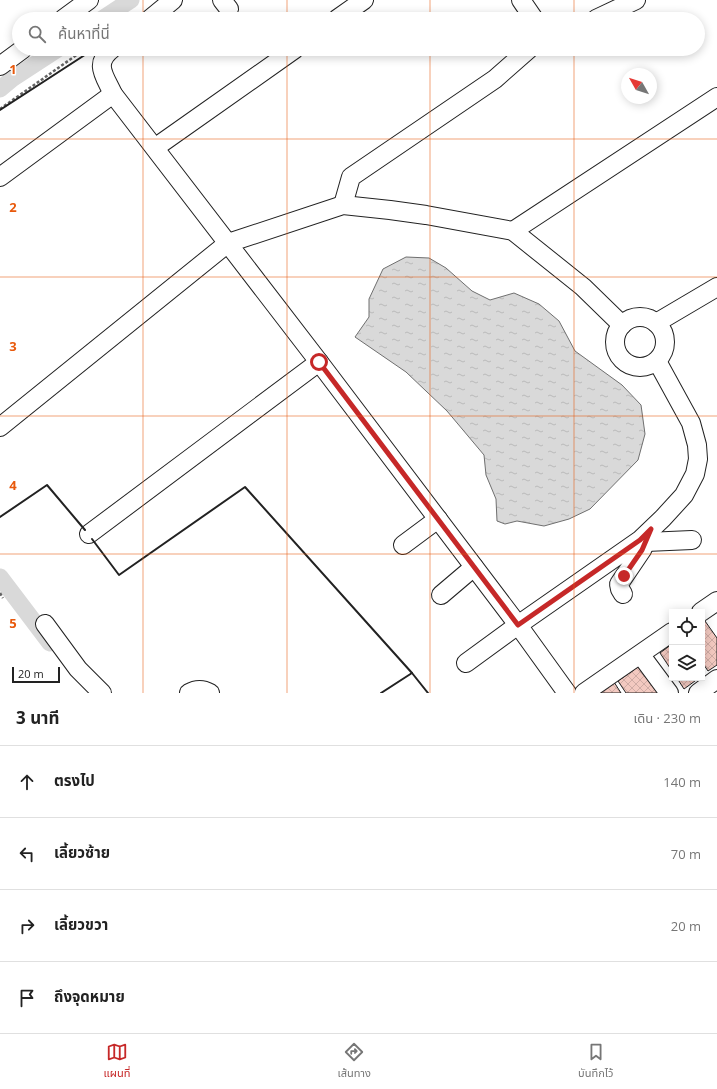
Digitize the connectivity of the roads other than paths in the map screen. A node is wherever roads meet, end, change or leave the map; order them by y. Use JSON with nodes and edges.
{"nodes":[{"id":1,"x":89,"y":0,"type":"edge"},
{"id":2,"x":173,"y":0,"type":"edge"},
{"id":3,"x":364,"y":0,"type":"edge"},
{"id":4,"x":521,"y":0,"type":"edge"},
{"id":5,"x":636,"y":0,"type":"edge"},
{"id":6,"x":73,"y":12,"type":"edge"},
{"id":7,"x":158,"y":12,"type":"edge"},
{"id":8,"x":347,"y":12,"type":"edge"},
{"id":9,"x":529,"y":12,"type":"edge"},
{"id":10,"x":611,"y":12,"type":"edge"},
{"id":11,"x":14,"y":56,"type":"edge"},
{"id":12,"x":104,"y":56,"type":"edge"},
{"id":13,"x":285,"y":56,"type":"edge"},
{"id":14,"x":521,"y":56,"type":"edge"},
{"id":15,"x":0,"y":66,"type":"edge"},
{"id":16,"x":114,"y":94,"type":"junction"},
{"id":17,"x":717,"y":97,"type":"edge"},
{"id":18,"x":156,"y":147,"type":"junction"},
{"id":19,"x":0,"y":176,"type":"edge"},
{"id":20,"x":343,"y":205,"type":"junction"},
{"id":21,"x":513,"y":231,"type":"junction"},
{"id":22,"x":228,"y":243,"type":"junction"},
{"id":23,"x":717,"y":287,"type":"edge"},
{"id":24,"x":656,"y":323,"type":"junction"},
{"id":25,"x":622,"y":325,"type":"junction"},
{"id":26,"x":657,"y":361,"type":"junction"},
{"id":27,"x":319,"y":362,"type":"junction"},
{"id":28,"x":0,"y":427,"type":"edge"},
{"id":29,"x":438,"y":519,"type":"junction"},
{"id":30,"x":88,"y":534,"type":"dead end"},
{"id":31,"x":648,"y":536,"type":"junction"},
{"id":32,"x":692,"y":540,"type":"dead end"},
{"id":33,"x":402,"y":545,"type":"dead end"},
{"id":34,"x":474,"y":567,"type":"junction"},
{"id":35,"x":623,"y":594,"type":"dead end"},
{"id":36,"x":441,"y":595,"type":"dead end"},
{"id":37,"x":45,"y":624,"type":"dead end"},
{"id":38,"x":518,"y":625,"type":"junction"},
{"id":39,"x":669,"y":634,"type":"edge"},
{"id":40,"x":643,"y":658,"type":"dead end"},
{"id":41,"x":466,"y":664,"type":"dead end"},
{"id":42,"x":717,"y":679,"type":"edge"},
{"id":43,"x":102,"y":693,"type":"edge"},
{"id":44,"x":189,"y":693,"type":"edge"},
{"id":45,"x":210,"y":693,"type":"edge"},
{"id":46,"x":567,"y":693,"type":"edge"},
{"id":47,"x":584,"y":693,"type":"edge"},
{"id":48,"x":669,"y":693,"type":"edge"},
{"id":49,"x":698,"y":693,"type":"edge"}],
"edges":[{"from":1,"to":6,"type":"street"},
{"from":2,"to":7,"type":"street"},
{"from":3,"to":8,"type":"street"},
{"from":4,"to":9,"type":"street"},
{"from":5,"to":10,"type":"street"},
{"from":11,"to":15,"type":"street"},
{"from":12,"to":16,"type":"street"},
{"from":13,"to":18,"type":"street"},
{"from":14,"to":20,"type":"street"},
{"from":16,"to":18,"type":"street"},
{"from":16,"to":19,"type":"street"},
{"from":17,"to":21,"type":"street"},
{"from":18,"to":22,"type":"street"},
{"from":20,"to":21,"type":"street"},
{"from":20,"to":22,"type":"street"},
{"from":21,"to":25,"type":"street"},
{"from":22,"to":27,"type":"street"},
{"from":22,"to":28,"type":"street"},
{"from":23,"to":24,"type":"street"},
{"from":24,"to":25,"type":"street"},
{"from":24,"to":26,"type":"street"},
{"from":25,"to":26,"type":"street"},
{"from":26,"to":31,"type":"street"},
{"from":27,"to":29,"type":"street"},
{"from":27,"to":30,"type":"street"},
{"from":29,"to":33,"type":"street"},
{"from":29,"to":34,"type":"street"},
{"from":31,"to":32,"type":"street"},
{"from":31,"to":35,"type":"street"},
{"from":31,"to":38,"type":"street"},
{"from":34,"to":36,"type":"street"},
{"from":34,"to":38,"type":"street"},
{"from":37,"to":43,"type":"street"},
{"from":38,"to":41,"type":"street"},
{"from":38,"to":46,"type":"street"},
{"from":39,"to":47,"type":"street"},
{"from":40,"to":48,"type":"street"},
{"from":42,"to":49,"type":"street"},
{"from":44,"to":45,"type":"street"}]}
